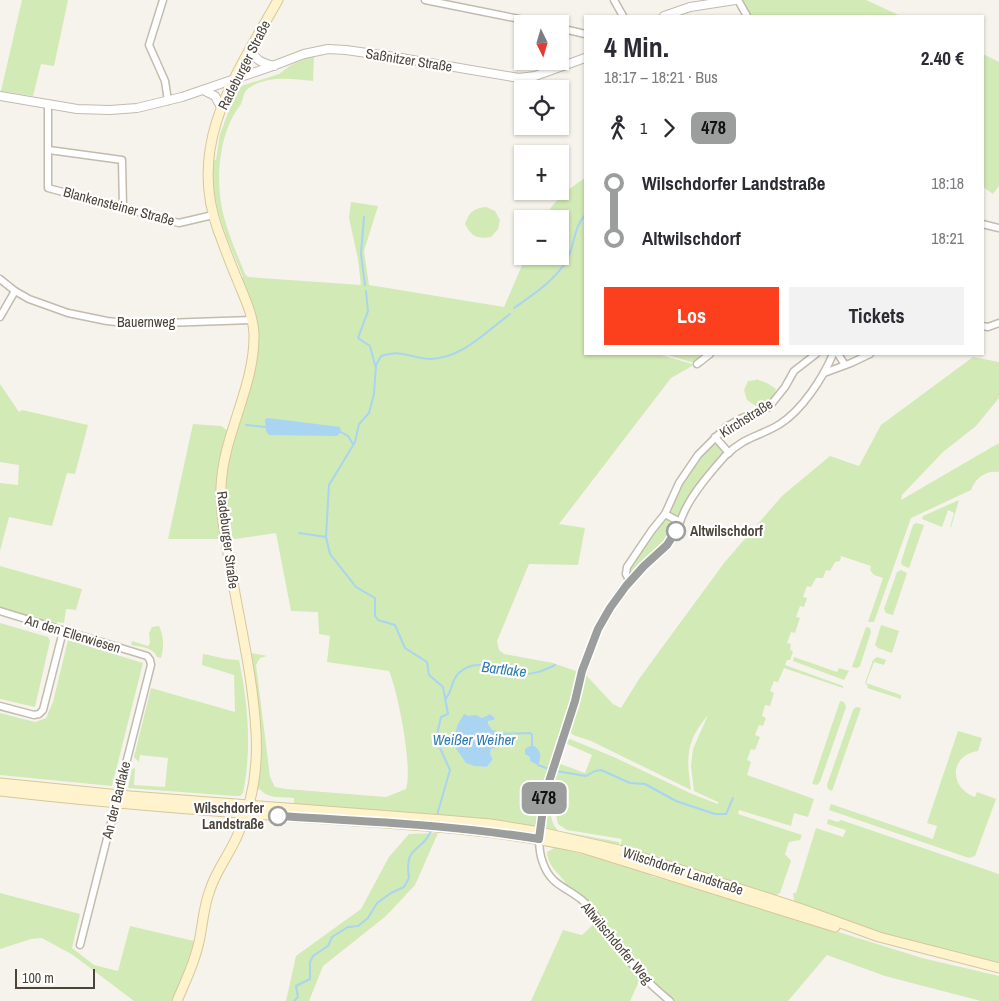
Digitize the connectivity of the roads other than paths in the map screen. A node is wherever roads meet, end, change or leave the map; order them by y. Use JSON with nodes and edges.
{"nodes":[{"id":1,"x":163,"y":0,"type":"edge"},
{"id":2,"x":278,"y":0,"type":"edge"},
{"id":3,"x":425,"y":0,"type":"edge"},
{"id":4,"x":614,"y":0,"type":"edge"},
{"id":5,"x":736,"y":0,"type":"edge"},
{"id":6,"x":622,"y":15,"type":"edge"},
{"id":7,"x":667,"y":15,"type":"edge"},
{"id":8,"x":746,"y":15,"type":"edge"},
{"id":9,"x":514,"y":18,"type":"edge"},
{"id":10,"x":569,"y":30,"type":"edge"},
{"id":11,"x":584,"y":34,"type":"edge"},
{"id":12,"x":250,"y":49,"type":"junction"},
{"id":13,"x":584,"y":58,"type":"edge"},
{"id":14,"x":274,"y":66,"type":"junction"},
{"id":15,"x":234,"y":79,"type":"junction"},
{"id":16,"x":204,"y":90,"type":"junction"},
{"id":17,"x":0,"y":96,"type":"edge"},
{"id":18,"x":168,"y":101,"type":"junction"},
{"id":19,"x":48,"y":105,"type":"junction"},
{"id":20,"x":221,"y":107,"type":"junction"},
{"id":21,"x":49,"y":150,"type":"junction"},
{"id":22,"x":124,"y":207,"type":"junction"},
{"id":23,"x":213,"y":215,"type":"junction"},
{"id":24,"x":984,"y":224,"type":"edge"},
{"id":25,"x":999,"y":228,"type":"edge"},
{"id":26,"x":0,"y":280,"type":"edge"},
{"id":27,"x":15,"y":292,"type":"junction"},
{"id":28,"x":0,"y":317,"type":"edge"},
{"id":29,"x":252,"y":320,"type":"junction"},
{"id":30,"x":999,"y":323,"type":"edge"},
{"id":31,"x":985,"y":327,"type":"edge"},
{"id":32,"x":709,"y":355,"type":"edge"},
{"id":33,"x":815,"y":355,"type":"edge"},
{"id":34,"x":833,"y":355,"type":"edge"},
{"id":35,"x":839,"y":355,"type":"edge"},
{"id":36,"x":868,"y":355,"type":"edge"},
{"id":37,"x":697,"y":364,"type":"dead end"},
{"id":38,"x":845,"y":365,"type":"junction"},
{"id":39,"x":824,"y":373,"type":"junction"},
{"id":40,"x":715,"y":437,"type":"junction"},
{"id":41,"x":729,"y":453,"type":"junction"},
{"id":42,"x":665,"y":514,"type":"junction"},
{"id":43,"x":680,"y":522,"type":"junction"},
{"id":44,"x":630,"y":582,"type":"junction"},
{"id":45,"x":0,"y":611,"type":"edge"},
{"id":46,"x":63,"y":631,"type":"junction"},
{"id":47,"x":147,"y":656,"type":"joint"},
{"id":48,"x":0,"y":706,"type":"edge"},
{"id":49,"x":0,"y":783,"type":"edge"},
{"id":50,"x":0,"y":791,"type":"edge"},
{"id":51,"x":252,"y":793,"type":"junction"},
{"id":52,"x":117,"y":799,"type":"junction"},
{"id":53,"x":270,"y":807,"type":"junction"},
{"id":54,"x":247,"y":809,"type":"junction"},
{"id":55,"x":540,"y":835,"type":"junction"},
{"id":56,"x":80,"y":945,"type":"dead end"},
{"id":57,"x":999,"y":968,"type":"edge"},
{"id":58,"x":999,"y":973,"type":"edge"},
{"id":59,"x":177,"y":1001,"type":"edge"},
{"id":60,"x":670,"y":1001,"type":"edge"}],
"edges":[{"from":1,"to":18,"type":"street"},
{"from":2,"to":12,"type":"main road","name":"Radeburger Straße"},
{"from":3,"to":9,"type":"street"},
{"from":4,"to":6,"type":"street"},
{"from":5,"to":7,"type":"street"},
{"from":5,"to":8,"type":"street"},
{"from":10,"to":11,"type":"street"},
{"from":12,"to":14,"type":"street"},
{"from":12,"to":15,"type":"main road","name":"Radeburger Straße"},
{"from":13,"to":14,"type":"street","name":"Saßnitzer Straße"},
{"from":14,"to":15,"type":"street","name":"Saßnitzer Straße"},
{"from":15,"to":16,"type":"street","name":"Saßnitzer Straße"},
{"from":15,"to":20,"type":"main road","name":"Radeburger Straße"},
{"from":16,"to":18,"type":"street","name":"Saßnitzer Straße"},
{"from":16,"to":20,"type":"street"},
{"from":17,"to":19,"type":"street","name":"Saßnitzer Straße"},
{"from":18,"to":19,"type":"street","name":"Saßnitzer Straße"},
{"from":19,"to":21,"type":"street","name":"Blankensteiner Straße"},
{"from":20,"to":23,"type":"main road","name":"Radeburger Straße"},
{"from":21,"to":22,"type":"street","name":"Blankensteiner Straße"},
{"from":21,"to":22,"type":"street"},
{"from":22,"to":23,"type":"street","name":"Blankensteiner Straße"},
{"from":23,"to":29,"type":"main road","name":"Radeburger Straße"},
{"from":24,"to":25,"type":"street"},
{"from":26,"to":27,"type":"street","name":"Bauernweg"},
{"from":27,"to":28,"type":"street"},
{"from":27,"to":29,"type":"street","name":"Bauernweg"},
{"from":29,"to":51,"type":"main road","name":"Radeburger Straße"},
{"from":30,"to":31,"type":"street"},
{"from":32,"to":37,"type":"street"},
{"from":33,"to":40,"type":"street","name":"Kirchstraße"},
{"from":34,"to":39,"type":"street"},
{"from":35,"to":38,"type":"street"},
{"from":36,"to":38,"type":"street"},
{"from":38,"to":39,"type":"street"},
{"from":39,"to":41,"type":"street"},
{"from":40,"to":41,"type":"street","name":"Kirchstraße"},
{"from":40,"to":42,"type":"street","name":"Kirchstraße"},
{"from":41,"to":43,"type":"street"},
{"from":42,"to":43,"type":"street"},
{"from":42,"to":44,"type":"street","name":"Kirchstraße"},
{"from":43,"to":44,"type":"street"},
{"from":44,"to":55,"type":"street","name":"Altwilschdorfer Weg"},
{"from":45,"to":46,"type":"street","name":"An den Ellerwiesen"},
{"from":46,"to":47,"type":"street","name":"An den Ellerwiesen"},
{"from":46,"to":48,"type":"street"},
{"from":47,"to":52,"type":"street","name":"An der Bartlake"},
{"from":49,"to":52,"type":"main road","name":"Wilschdorfer Landstraße"},
{"from":50,"to":52,"type":"main road","name":"Wilschdorfer Landstraße"},
{"from":51,"to":53,"type":"main road"},
{"from":51,"to":54,"type":"main road","name":"Radeburger Straße"},
{"from":52,"to":54,"type":"main road","name":"Wilschdorfer Landstraße"},
{"from":52,"to":56,"type":"street","name":"An der Bartlake"},
{"from":53,"to":54,"type":"main road","name":"Wilschdorfer Landstraße"},
{"from":53,"to":55,"type":"main road","name":"Wilschdorfer Landstraße"},
{"from":54,"to":55,"type":"main road","name":"Wilschdorfer Landstraße"},
{"from":54,"to":59,"type":"main road","name":"Radeburger Straße"},
{"from":55,"to":57,"type":"main road","name":"Wilschdorfer Landstraße"},
{"from":55,"to":58,"type":"main road","name":"Wilschdorfer Landstraße"},
{"from":55,"to":60,"type":"street","name":"Altwilschdorfer Weg"}]}
